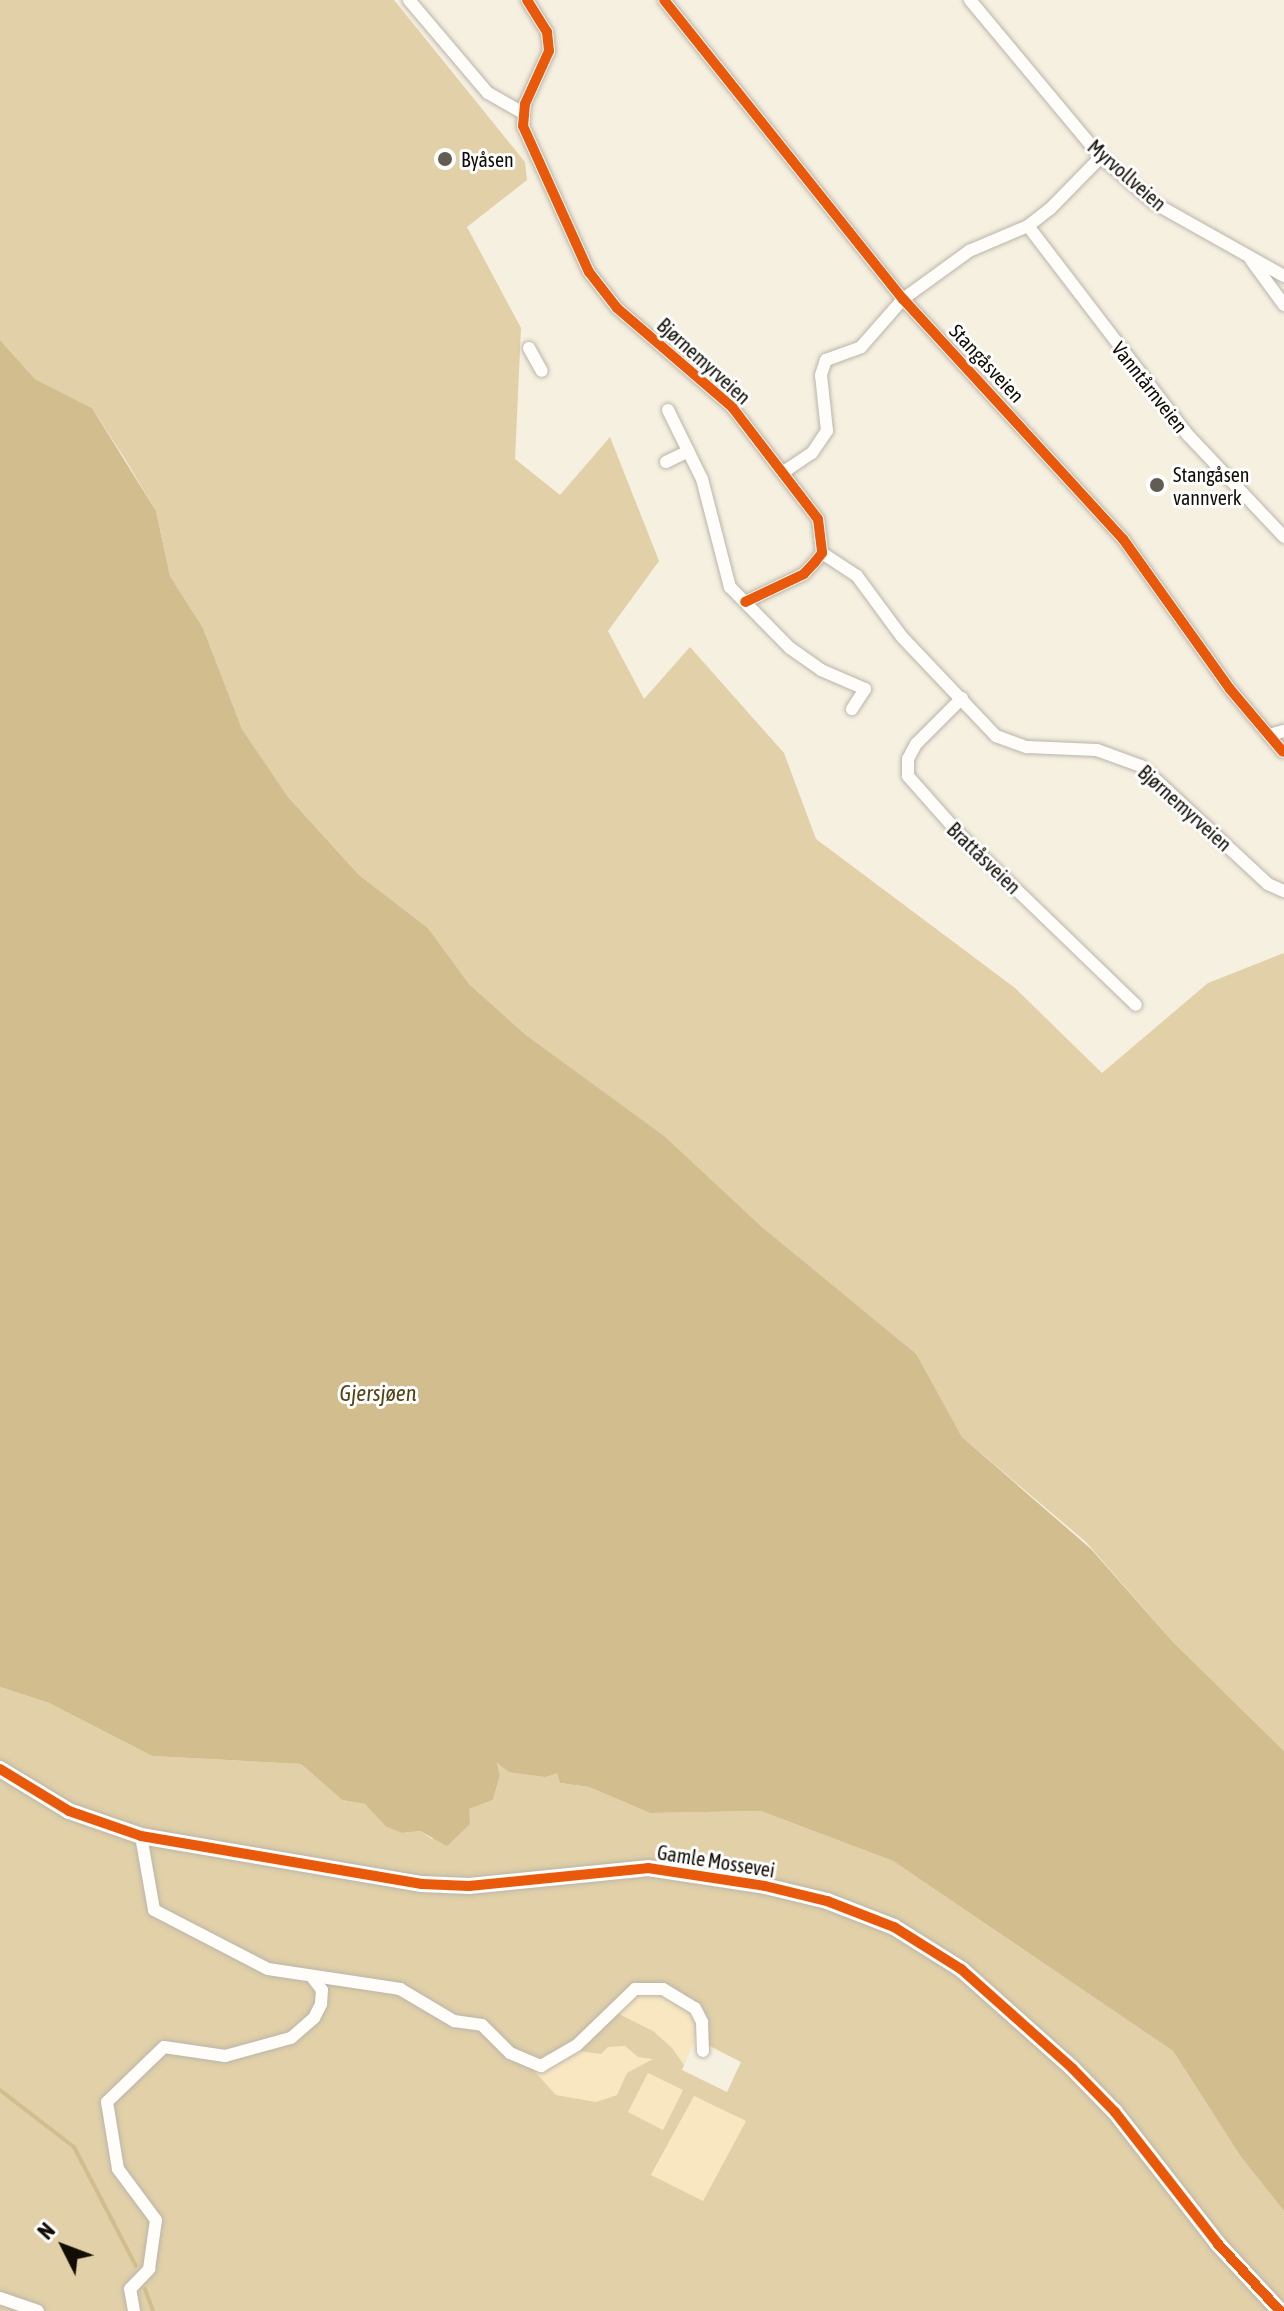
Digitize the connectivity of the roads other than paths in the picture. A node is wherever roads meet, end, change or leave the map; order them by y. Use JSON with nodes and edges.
{"nodes":[{"id":1,"x":409,"y":0,"type":"edge"},
{"id":2,"x":527,"y":0,"type":"edge"},
{"id":3,"x":664,"y":0,"type":"edge"},
{"id":4,"x":970,"y":0,"type":"edge"},
{"id":5,"x":523,"y":113,"type":"junction"},
{"id":6,"x":1101,"y":157,"type":"junction"},
{"id":7,"x":1028,"y":226,"type":"junction"},
{"id":8,"x":1251,"y":260,"type":"junction"},
{"id":9,"x":1284,"y":276,"type":"edge"},
{"id":10,"x":903,"y":299,"type":"junction"},
{"id":11,"x":1284,"y":305,"type":"edge"},
{"id":12,"x":529,"y":348,"type":"dead end"},
{"id":13,"x":542,"y":371,"type":"dead end"},
{"id":14,"x":668,"y":410,"type":"dead end"},
{"id":15,"x":689,"y":451,"type":"junction"},
{"id":16,"x":666,"y":462,"type":"dead end"},
{"id":17,"x":785,"y":471,"type":"junction"},
{"id":18,"x":1284,"y":537,"type":"edge"},
{"id":19,"x":822,"y":553,"type":"junction"},
{"id":20,"x":745,"y":602,"type":"junction"},
{"id":21,"x":962,"y":698,"type":"junction"},
{"id":22,"x":852,"y":709,"type":"dead end"},
{"id":23,"x":1284,"y":731,"type":"edge"},
{"id":24,"x":1269,"y":735,"type":"junction"},
{"id":25,"x":1283,"y":752,"type":"edge"},
{"id":26,"x":1284,"y":891,"type":"edge"},
{"id":27,"x":1136,"y":1005,"type":"dead end"},
{"id":28,"x":0,"y":1769,"type":"edge"},
{"id":29,"x":141,"y":1836,"type":"junction"},
{"id":30,"x":313,"y":1978,"type":"junction"},
{"id":31,"x":703,"y":2051,"type":"dead end"},
{"id":32,"x":0,"y":2298,"type":"edge"},
{"id":33,"x":38,"y":2311,"type":"edge"},
{"id":34,"x":134,"y":2311,"type":"edge"},
{"id":35,"x":1280,"y":2311,"type":"edge"}],
"edges":[{"from":1,"to":5,"type":"street"},
{"from":2,"to":5,"type":"street"},
{"from":3,"to":10,"type":"street","name":"Stangåsveien"},
{"from":4,"to":6,"type":"street","name":"Myrvollveien"},
{"from":5,"to":17,"type":"street","name":"Bjørnemyrveien"},
{"from":6,"to":7,"type":"street"},
{"from":6,"to":8,"type":"street","name":"Myrvollveien"},
{"from":7,"to":10,"type":"street"},
{"from":7,"to":18,"type":"street","name":"Vanntårnveien"},
{"from":8,"to":9,"type":"street","name":"Myrvollveien"},
{"from":8,"to":11,"type":"street"},
{"from":10,"to":17,"type":"street"},
{"from":10,"to":24,"type":"street","name":"Stangåsveien"},
{"from":12,"to":13,"type":"street"},
{"from":14,"to":15,"type":"street"},
{"from":15,"to":16,"type":"street"},
{"from":15,"to":20,"type":"street"},
{"from":17,"to":19,"type":"street","name":"Bjørnemyrveien"},
{"from":19,"to":20,"type":"street"},
{"from":19,"to":21,"type":"street","name":"Bjørnemyrveien"},
{"from":20,"to":22,"type":"street"},
{"from":21,"to":26,"type":"street","name":"Bjørnemyrveien"},
{"from":21,"to":27,"type":"street","name":"Brattåsveien"},
{"from":23,"to":24,"type":"street"},
{"from":24,"to":25,"type":"street","name":"Stangåsveien"},
{"from":28,"to":29,"type":"main road","name":"Gamle Mossevei"},
{"from":29,"to":30,"type":"street"},
{"from":29,"to":35,"type":"main road","name":"Gamle Mossevei"},
{"from":30,"to":31,"type":"street"},
{"from":30,"to":34,"type":"street"},
{"from":32,"to":33,"type":"street"}]}
